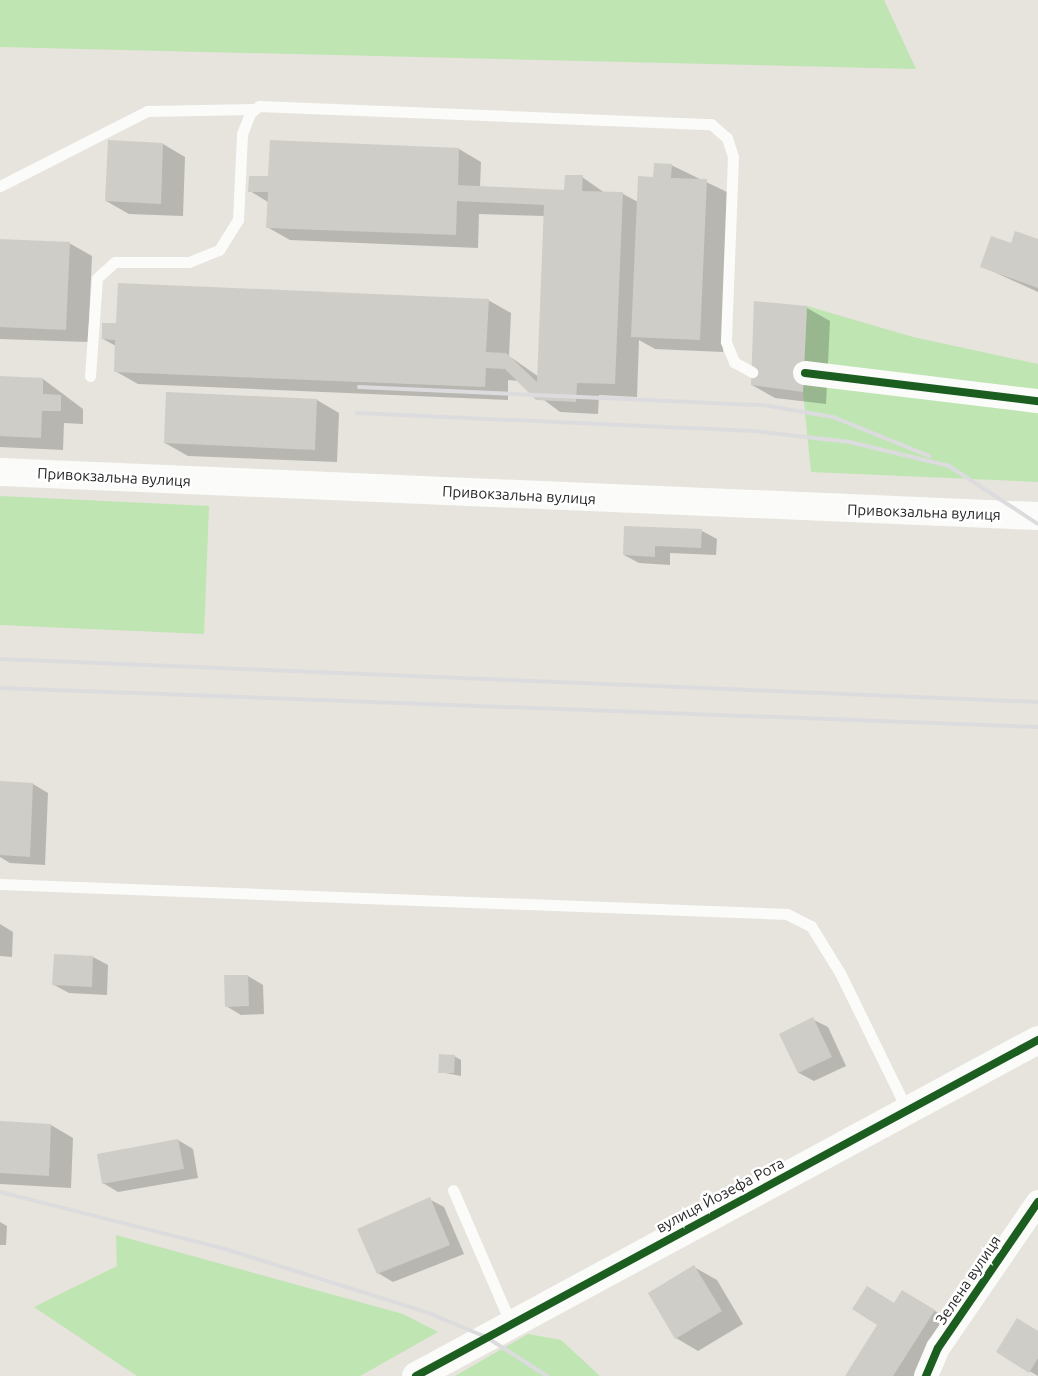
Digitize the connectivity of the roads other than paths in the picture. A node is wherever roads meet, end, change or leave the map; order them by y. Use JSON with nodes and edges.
{"nodes":[{"id":1,"x":254,"y":109,"type":"junction"},
{"id":2,"x":0,"y":186,"type":"edge"},
{"id":3,"x":752,"y":372,"type":"dead end"},
{"id":4,"x":804,"y":373,"type":"dead end"},
{"id":5,"x":90,"y":376,"type":"dead end"},
{"id":6,"x":1038,"y":401,"type":"edge"},
{"id":7,"x":0,"y":472,"type":"edge"},
{"id":8,"x":1038,"y":516,"type":"edge"},
{"id":9,"x":0,"y":884,"type":"edge"},
{"id":10,"x":1038,"y":1040,"type":"edge"},
{"id":11,"x":907,"y":1110,"type":"junction"},
{"id":12,"x":453,"y":1190,"type":"dead end"},
{"id":13,"x":1038,"y":1202,"type":"edge"},
{"id":14,"x":510,"y":1322,"type":"junction"},
{"id":15,"x":419,"y":1375,"type":"edge"},
{"id":16,"x":926,"y":1376,"type":"edge"}],
"edges":[{"from":1,"to":2,"type":"lane"},
{"from":1,"to":3,"type":"lane"},
{"from":1,"to":5,"type":"lane"},
{"from":4,"to":6,"type":"street"},
{"from":7,"to":8,"type":"main road","name":"Привокзальна вулиця"},
{"from":9,"to":11,"type":"lane"},
{"from":10,"to":11,"type":"main road","name":"вулиця Йозефа Рота"},
{"from":11,"to":14,"type":"main road","name":"вулиця Йозефа Рота"},
{"from":12,"to":14,"type":"lane"},
{"from":13,"to":16,"type":"street","name":"Зелена вулиця"},
{"from":14,"to":15,"type":"main road","name":"вулиця Йозефа Рота"}]}
